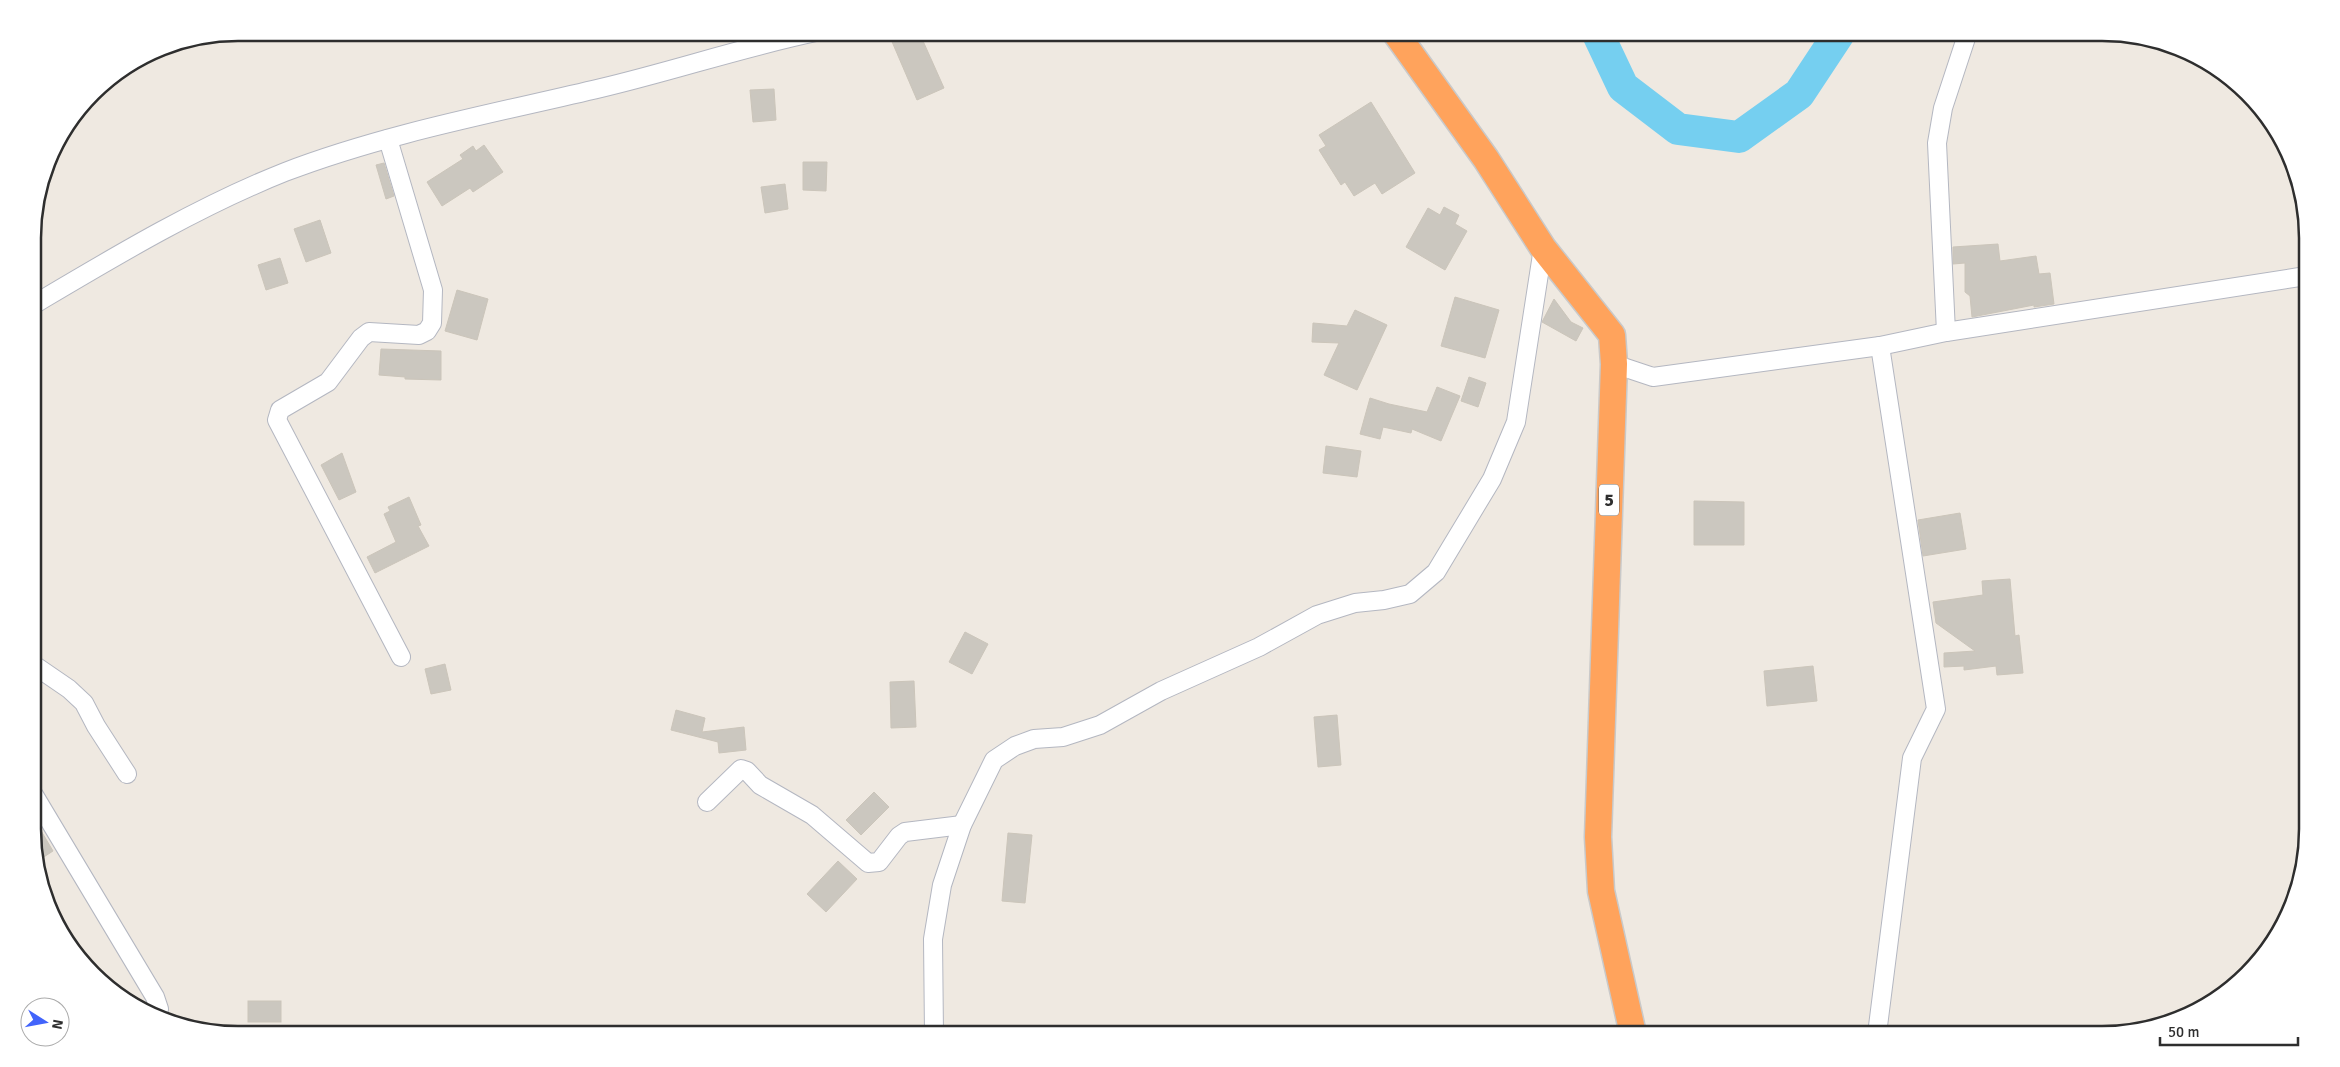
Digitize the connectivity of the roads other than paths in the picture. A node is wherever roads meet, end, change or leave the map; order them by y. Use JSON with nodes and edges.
{"nodes":[{"id":1,"x":769,"y":41,"type":"edge"},
{"id":2,"x":1397,"y":41,"type":"edge"},
{"id":3,"x":1965,"y":41,"type":"edge"},
{"id":4,"x":388,"y":139,"type":"junction"},
{"id":5,"x":1543,"y":248,"type":"junction"},
{"id":6,"x":2299,"y":277,"type":"edge"},
{"id":7,"x":41,"y":300,"type":"edge"},
{"id":8,"x":1946,"y":332,"type":"junction"},
{"id":9,"x":1880,"y":346,"type":"junction"},
{"id":10,"x":1614,"y":364,"type":"junction"},
{"id":11,"x":401,"y":657,"type":"dead end"},
{"id":12,"x":41,"y":670,"type":"edge"},
{"id":13,"x":127,"y":774,"type":"dead end"},
{"id":14,"x":707,"y":802,"type":"dead end"},
{"id":15,"x":41,"y":807,"type":"edge"},
{"id":16,"x":962,"y":825,"type":"junction"},
{"id":17,"x":159,"y":1009,"type":"edge"},
{"id":18,"x":934,"y":1026,"type":"edge"},
{"id":19,"x":1631,"y":1026,"type":"edge"},
{"id":20,"x":1878,"y":1026,"type":"edge"}],
"edges":[{"from":1,"to":4,"type":"street"},
{"from":2,"to":5,"type":"highway","number":"5"},
{"from":3,"to":8,"type":"street"},
{"from":4,"to":7,"type":"street"},
{"from":4,"to":11,"type":"street"},
{"from":5,"to":10,"type":"highway","number":"5"},
{"from":5,"to":16,"type":"street"},
{"from":6,"to":8,"type":"street"},
{"from":8,"to":9,"type":"street"},
{"from":9,"to":10,"type":"street"},
{"from":9,"to":20,"type":"street"},
{"from":10,"to":19,"type":"highway","number":"5"},
{"from":12,"to":13,"type":"street"},
{"from":14,"to":16,"type":"street"},
{"from":15,"to":17,"type":"street"},
{"from":16,"to":18,"type":"street"}]}
